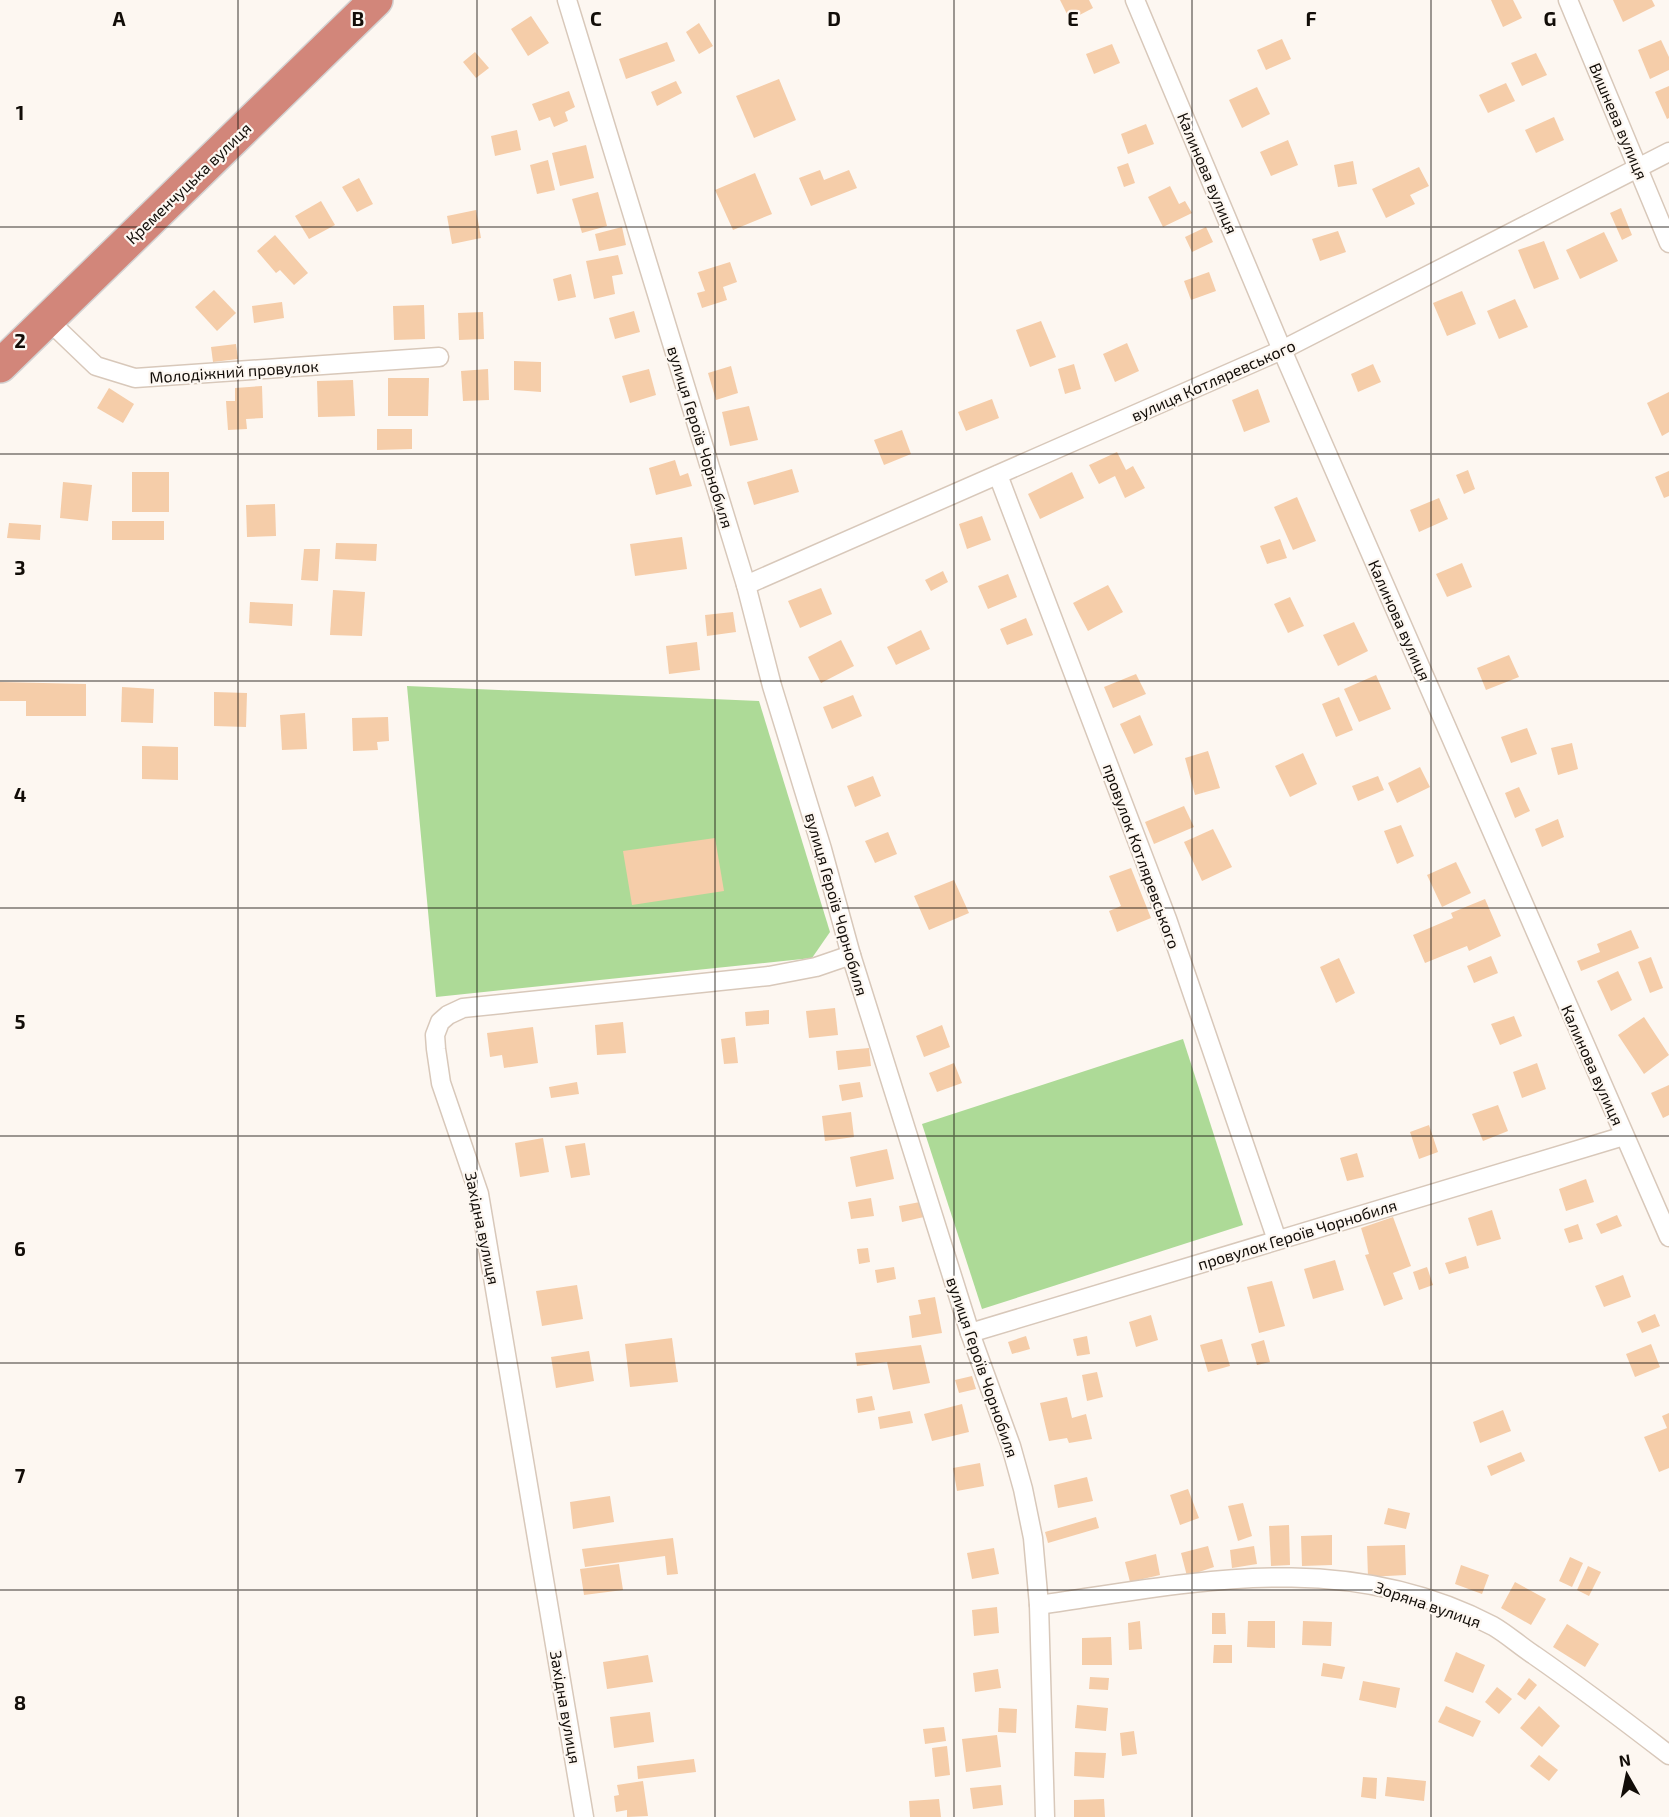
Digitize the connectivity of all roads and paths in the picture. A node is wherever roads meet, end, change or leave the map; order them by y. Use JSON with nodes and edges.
{"nodes":[{"id":1,"x":376,"y":0,"type":"edge"},
{"id":2,"x":567,"y":0,"type":"edge"},
{"id":3,"x":1136,"y":0,"type":"edge"},
{"id":4,"x":1568,"y":0,"type":"edge"},
{"id":5,"x":1669,"y":152,"type":"edge"},
{"id":6,"x":1639,"y":166,"type":"junction"},
{"id":7,"x":1669,"y":243,"type":"edge"},
{"id":8,"x":48,"y":320,"type":"junction"},
{"id":9,"x":1282,"y":350,"type":"junction"},
{"id":10,"x":439,"y":357,"type":"dead end"},
{"id":11,"x":0,"y":366,"type":"edge"},
{"id":12,"x":998,"y":475,"type":"junction"},
{"id":13,"x":746,"y":585,"type":"junction"},
{"id":14,"x":851,"y":955,"type":"junction"},
{"id":15,"x":1624,"y":1136,"type":"junction"},
{"id":16,"x":1668,"y":1230,"type":"edge"},
{"id":17,"x":1276,"y":1240,"type":"junction"},
{"id":18,"x":970,"y":1333,"type":"junction"},
{"id":19,"x":1039,"y":1605,"type":"junction"},
{"id":20,"x":1669,"y":1755,"type":"edge"},
{"id":21,"x":584,"y":1817,"type":"edge"},
{"id":22,"x":1045,"y":1817,"type":"edge"}],
"edges":[{"from":1,"to":8,"type":"highway","name":"Кременчуцька вулиця"},
{"from":2,"to":13,"type":"street","name":"вулиця Героїв Чорнобиля"},
{"from":3,"to":9,"type":"street","name":"Калинова вулиця"},
{"from":4,"to":6,"type":"street","name":"Вишнева вулиця"},
{"from":5,"to":6,"type":"street","name":"вулиця Котляревського"},
{"from":6,"to":7,"type":"street","name":"Вишнева вулиця"},
{"from":6,"to":9,"type":"street","name":"вулиця Котляревського"},
{"from":8,"to":10,"type":"street","name":"Молодіжний провулок"},
{"from":8,"to":11,"type":"highway","name":"Кременчуцька вулиця"},
{"from":9,"to":12,"type":"street","name":"вулиця Котляревського"},
{"from":9,"to":15,"type":"street","name":"Калинова вулиця"},
{"from":12,"to":13,"type":"street","name":"вулиця Котляревського"},
{"from":12,"to":17,"type":"street","name":"провулок Котляревського"},
{"from":13,"to":14,"type":"street","name":"вулиця Героїв Чорнобиля"},
{"from":14,"to":18,"type":"street","name":"вулиця Героїв Чорнобиля"},
{"from":14,"to":21,"type":"street","name":"Західна вулиця"},
{"from":15,"to":16,"type":"street","name":"Калинова вулиця"},
{"from":15,"to":17,"type":"street","name":"провулок Героїв Чорнобиля"},
{"from":17,"to":18,"type":"street","name":"провулок Героїв Чорнобиля"},
{"from":18,"to":19,"type":"street","name":"вулиця Героїв Чорнобиля"},
{"from":19,"to":20,"type":"street","name":"Зоряна вулиця"},
{"from":19,"to":22,"type":"street","name":"вулиця Героїв Чорнобиля"}]}
